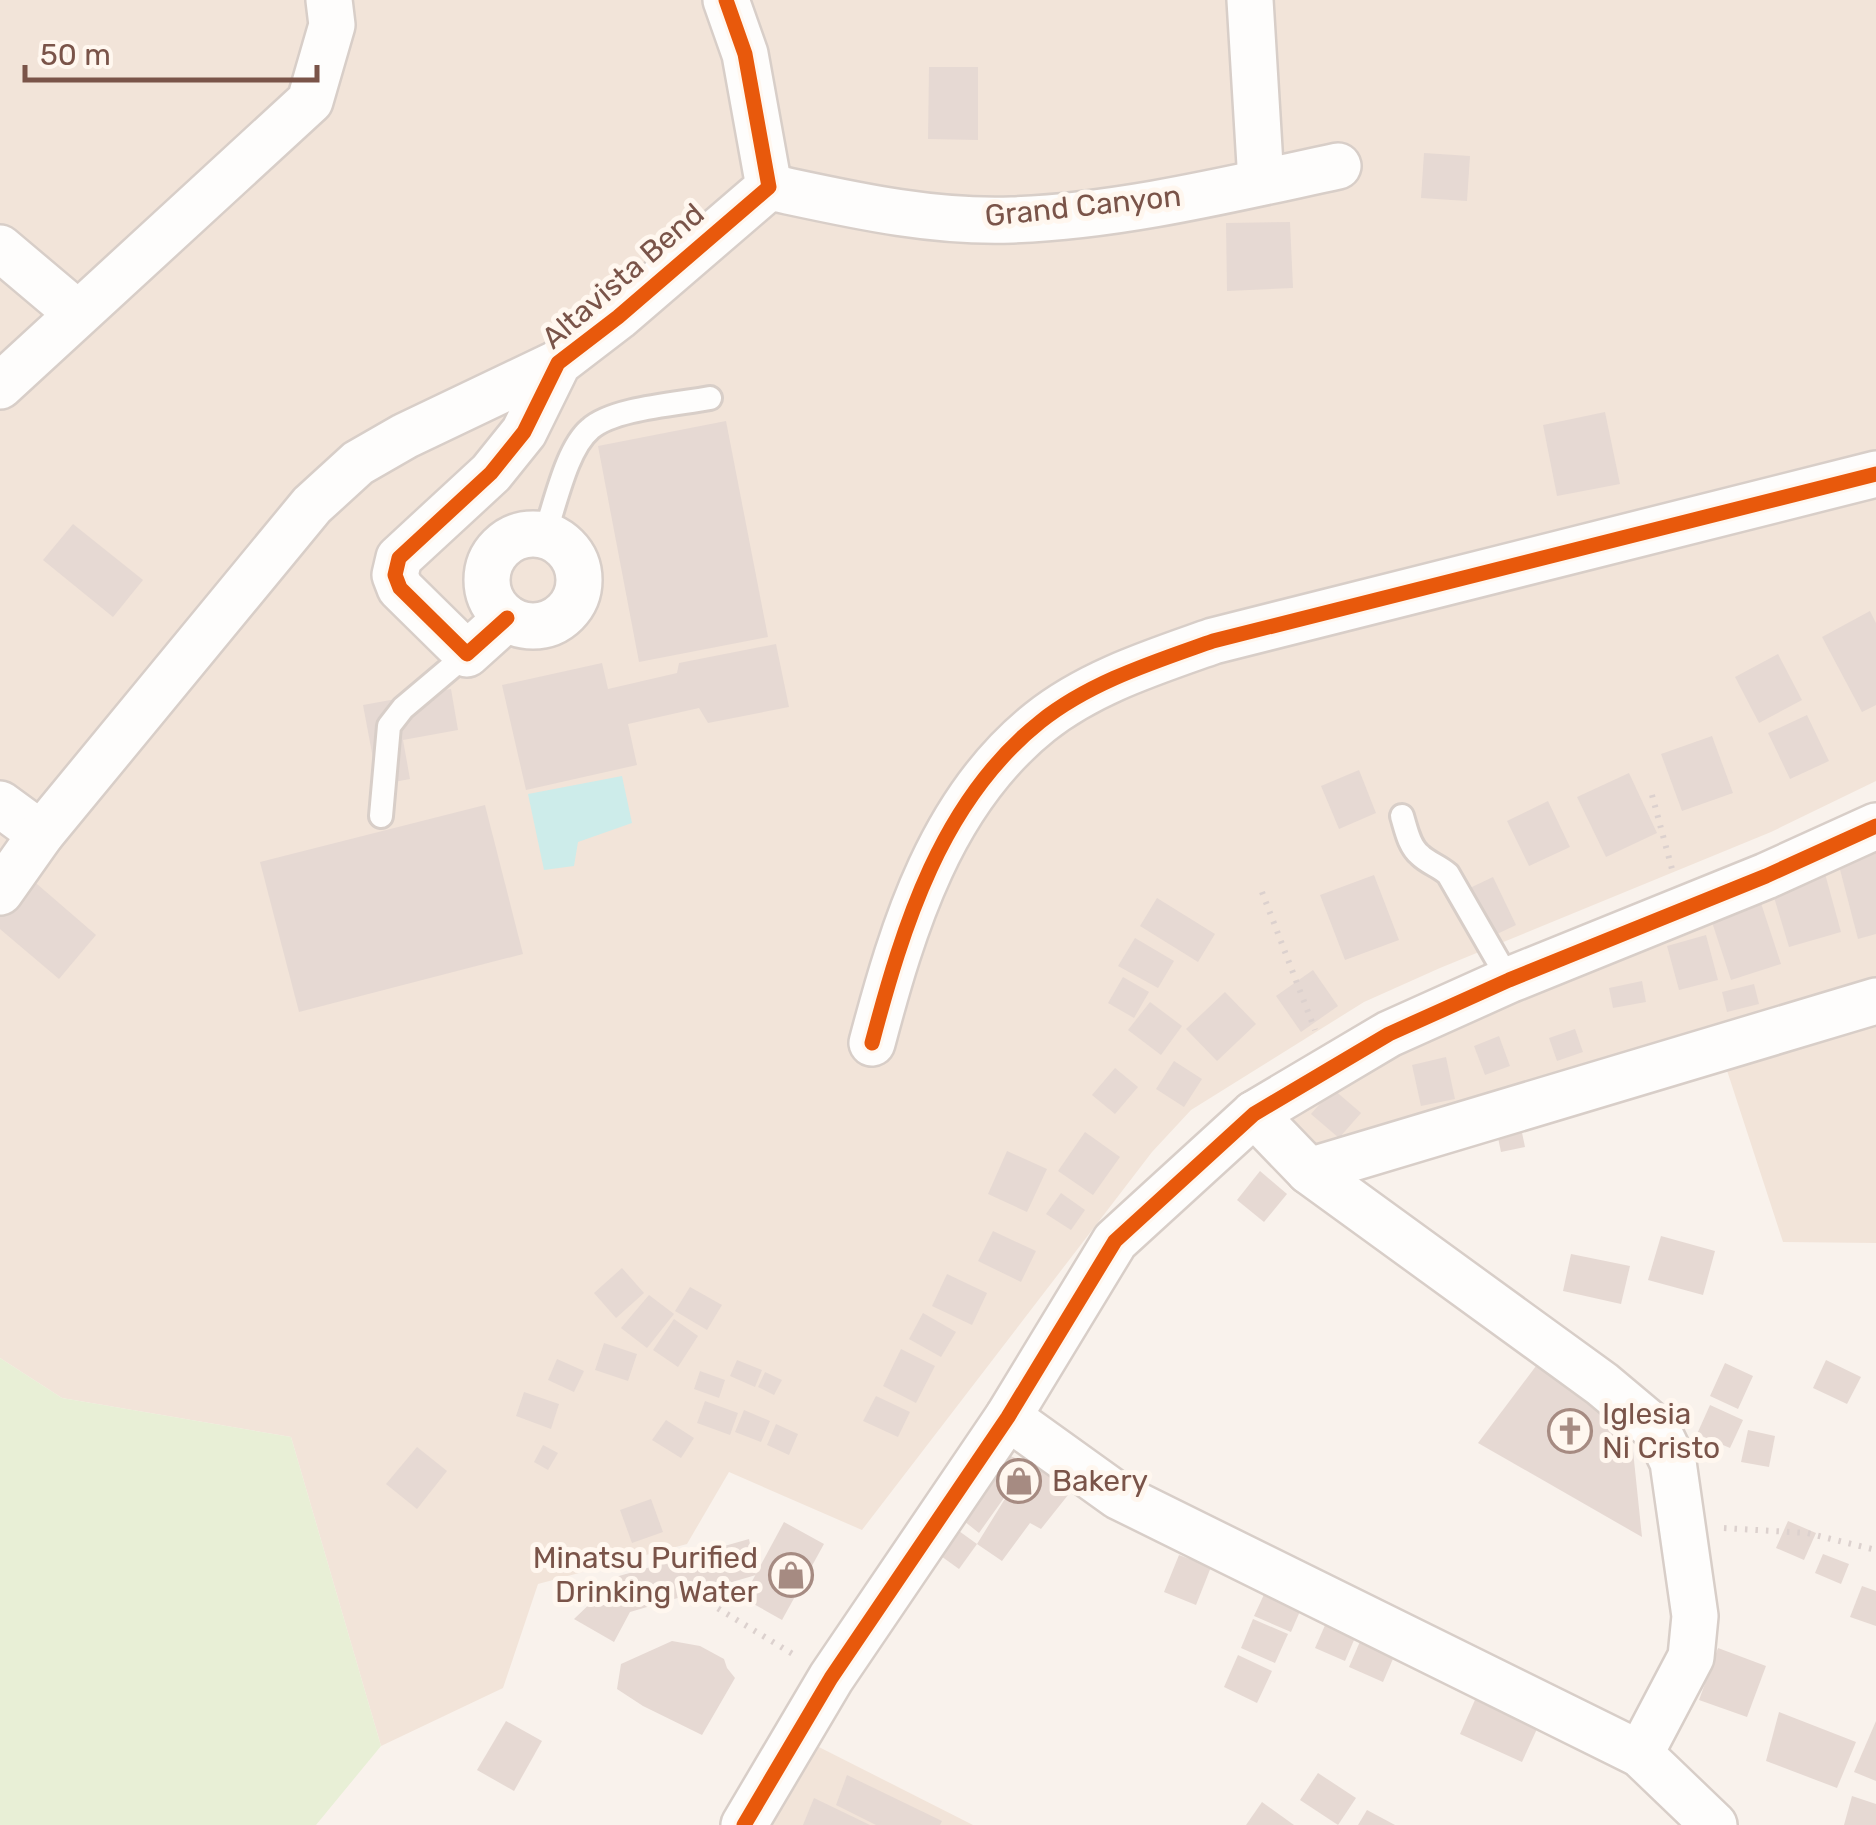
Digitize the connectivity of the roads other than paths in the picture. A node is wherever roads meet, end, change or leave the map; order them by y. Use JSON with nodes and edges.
{"nodes":[{"id":1,"x":329,"y":0,"type":"edge"},
{"id":2,"x":726,"y":0,"type":"edge"},
{"id":3,"x":1250,"y":0,"type":"edge"},
{"id":4,"x":1338,"y":166,"type":"dead end"},
{"id":5,"x":1261,"y":182,"type":"junction"},
{"id":6,"x":768,"y":187,"type":"junction"},
{"id":7,"x":0,"y":248,"type":"edge"},
{"id":8,"x":77,"y":314,"type":"junction"},
{"id":9,"x":558,"y":362,"type":"junction"},
{"id":10,"x":0,"y":386,"type":"edge"},
{"id":11,"x":710,"y":398,"type":"dead end"},
{"id":12,"x":1876,"y":474,"type":"edge"},
{"id":13,"x":544,"y":536,"type":"junction"},
{"id":14,"x":507,"y":618,"type":"junction"},
{"id":15,"x":467,"y":654,"type":"junction"},
{"id":16,"x":0,"y":804,"type":"edge"},
{"id":17,"x":381,"y":816,"type":"dead end"},
{"id":18,"x":1402,"y":816,"type":"dead end"},
{"id":19,"x":1876,"y":826,"type":"edge"},
{"id":20,"x":41,"y":834,"type":"junction"},
{"id":21,"x":0,"y":892,"type":"edge"},
{"id":22,"x":1508,"y":980,"type":"junction"},
{"id":23,"x":1876,"y":1000,"type":"edge"},
{"id":24,"x":872,"y":1044,"type":"dead end"},
{"id":25,"x":1254,"y":1114,"type":"junction"},
{"id":26,"x":1309,"y":1171,"type":"junction"},
{"id":27,"x":1008,"y":1417,"type":"junction"},
{"id":28,"x":1640,"y":1754,"type":"junction"},
{"id":29,"x":744,"y":1825,"type":"edge"},
{"id":30,"x":1714,"y":1825,"type":"edge"}],
"edges":[{"from":1,"to":8,"type":"street"},
{"from":2,"to":6,"type":"street"},
{"from":3,"to":5,"type":"street"},
{"from":4,"to":5,"type":"street","name":"Grand Canyon"},
{"from":5,"to":6,"type":"street","name":"Grand Canyon"},
{"from":6,"to":9,"type":"street","name":"Altavista Bend"},
{"from":7,"to":8,"type":"street"},
{"from":8,"to":10,"type":"street"},
{"from":9,"to":15,"type":"street","name":"Altavista Bend"},
{"from":9,"to":20,"type":"street"},
{"from":11,"to":13,"type":"lane"},
{"from":12,"to":24,"type":"street"},
{"from":13,"to":14,"type":"street"},
{"from":13,"to":14,"type":"street"},
{"from":14,"to":15,"type":"street"},
{"from":15,"to":17,"type":"lane"},
{"from":16,"to":20,"type":"street"},
{"from":18,"to":22,"type":"lane"},
{"from":19,"to":22,"type":"street"},
{"from":20,"to":21,"type":"street"},
{"from":22,"to":25,"type":"street"},
{"from":23,"to":26,"type":"street"},
{"from":25,"to":26,"type":"street"},
{"from":25,"to":27,"type":"street"},
{"from":26,"to":28,"type":"street"},
{"from":27,"to":28,"type":"street"},
{"from":27,"to":29,"type":"street"},
{"from":28,"to":30,"type":"street"}]}
